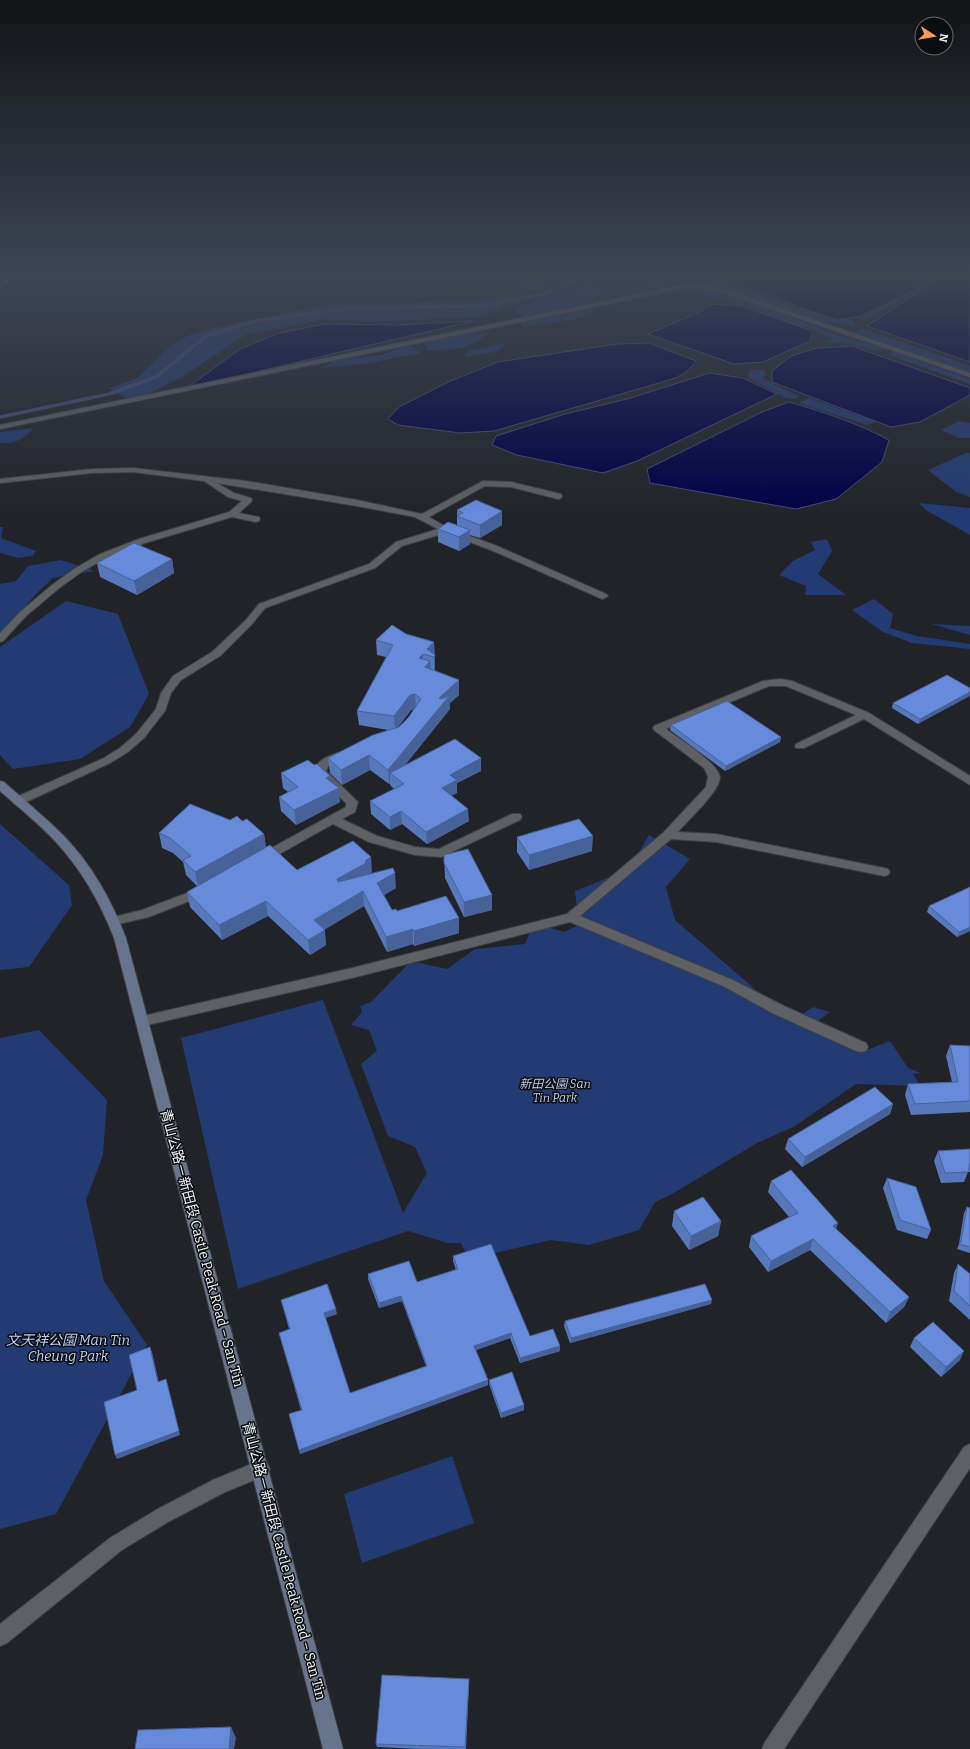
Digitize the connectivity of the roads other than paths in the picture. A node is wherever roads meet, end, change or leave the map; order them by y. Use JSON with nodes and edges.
{"nodes":[{"id":1,"x":362,"y":353,"type":"edge"},
{"id":2,"x":905,"y":353,"type":"edge"},
{"id":3,"x":970,"y":375,"type":"edge"},
{"id":4,"x":0,"y":427,"type":"edge"},
{"id":5,"x":204,"y":478,"type":"junction"},
{"id":6,"x":0,"y":481,"type":"edge"},
{"id":7,"x":558,"y":496,"type":"dead end"},
{"id":8,"x":232,"y":514,"type":"junction"},
{"id":9,"x":423,"y":517,"type":"junction"},
{"id":10,"x":256,"y":520,"type":"dead end"},
{"id":11,"x":446,"y":530,"type":"junction"},
{"id":12,"x":604,"y":596,"type":"dead end"},
{"id":13,"x":0,"y":639,"type":"edge"},
{"id":14,"x":865,"y":715,"type":"junction"},
{"id":15,"x":800,"y":746,"type":"dead end"},
{"id":16,"x":354,"y":750,"type":"edge"},
{"id":17,"x":970,"y":781,"type":"edge"},
{"id":18,"x":0,"y":785,"type":"edge"},
{"id":19,"x":18,"y":801,"type":"junction"},
{"id":20,"x":516,"y":817,"type":"dead end"},
{"id":21,"x":334,"y":819,"type":"junction"},
{"id":22,"x":668,"y":835,"type":"junction"},
{"id":23,"x":253,"y":864,"type":"edge"},
{"id":24,"x":884,"y":872,"type":"dead end"},
{"id":25,"x":212,"y":886,"type":"edge"},
{"id":26,"x":570,"y":917,"type":"junction"},
{"id":27,"x":114,"y":921,"type":"junction"},
{"id":28,"x":143,"y":1021,"type":"junction"},
{"id":29,"x":861,"y":1047,"type":"dead end"},
{"id":30,"x":970,"y":1453,"type":"edge"},
{"id":31,"x":261,"y":1469,"type":"junction"},
{"id":32,"x":0,"y":1636,"type":"edge"},
{"id":33,"x":333,"y":1749,"type":"edge"},
{"id":34,"x":772,"y":1749,"type":"edge"}],
"edges":[{"from":1,"to":4,"type":"street"},
{"from":2,"to":3,"type":"street"},
{"from":5,"to":6,"type":"street"},
{"from":5,"to":8,"type":"street"},
{"from":5,"to":9,"type":"street"},
{"from":7,"to":9,"type":"street"},
{"from":8,"to":10,"type":"street"},
{"from":8,"to":13,"type":"street"},
{"from":9,"to":11,"type":"street"},
{"from":11,"to":12,"type":"street"},
{"from":11,"to":19,"type":"street"},
{"from":14,"to":15,"type":"street"},
{"from":14,"to":17,"type":"street"},
{"from":14,"to":22,"type":"street"},
{"from":16,"to":21,"type":"street"},
{"from":18,"to":19,"type":"main road","name":"青山公路－新田段 Castle Peak Road – San Tin"},
{"from":19,"to":27,"type":"main road","name":"青山公路－新田段 Castle Peak Road – San Tin"},
{"from":20,"to":21,"type":"street"},
{"from":21,"to":23,"type":"street"},
{"from":22,"to":24,"type":"street"},
{"from":22,"to":26,"type":"street"},
{"from":25,"to":27,"type":"street"},
{"from":26,"to":28,"type":"street"},
{"from":26,"to":29,"type":"street"},
{"from":27,"to":28,"type":"main road","name":"青山公路－新田段 Castle Peak Road – San Tin"},
{"from":28,"to":31,"type":"main road","name":"青山公路－新田段 Castle Peak Road – San Tin"},
{"from":30,"to":34,"type":"street"},
{"from":31,"to":32,"type":"street"},
{"from":31,"to":33,"type":"main road","name":"青山公路－新田段 Castle Peak Road – San Tin"}]}
